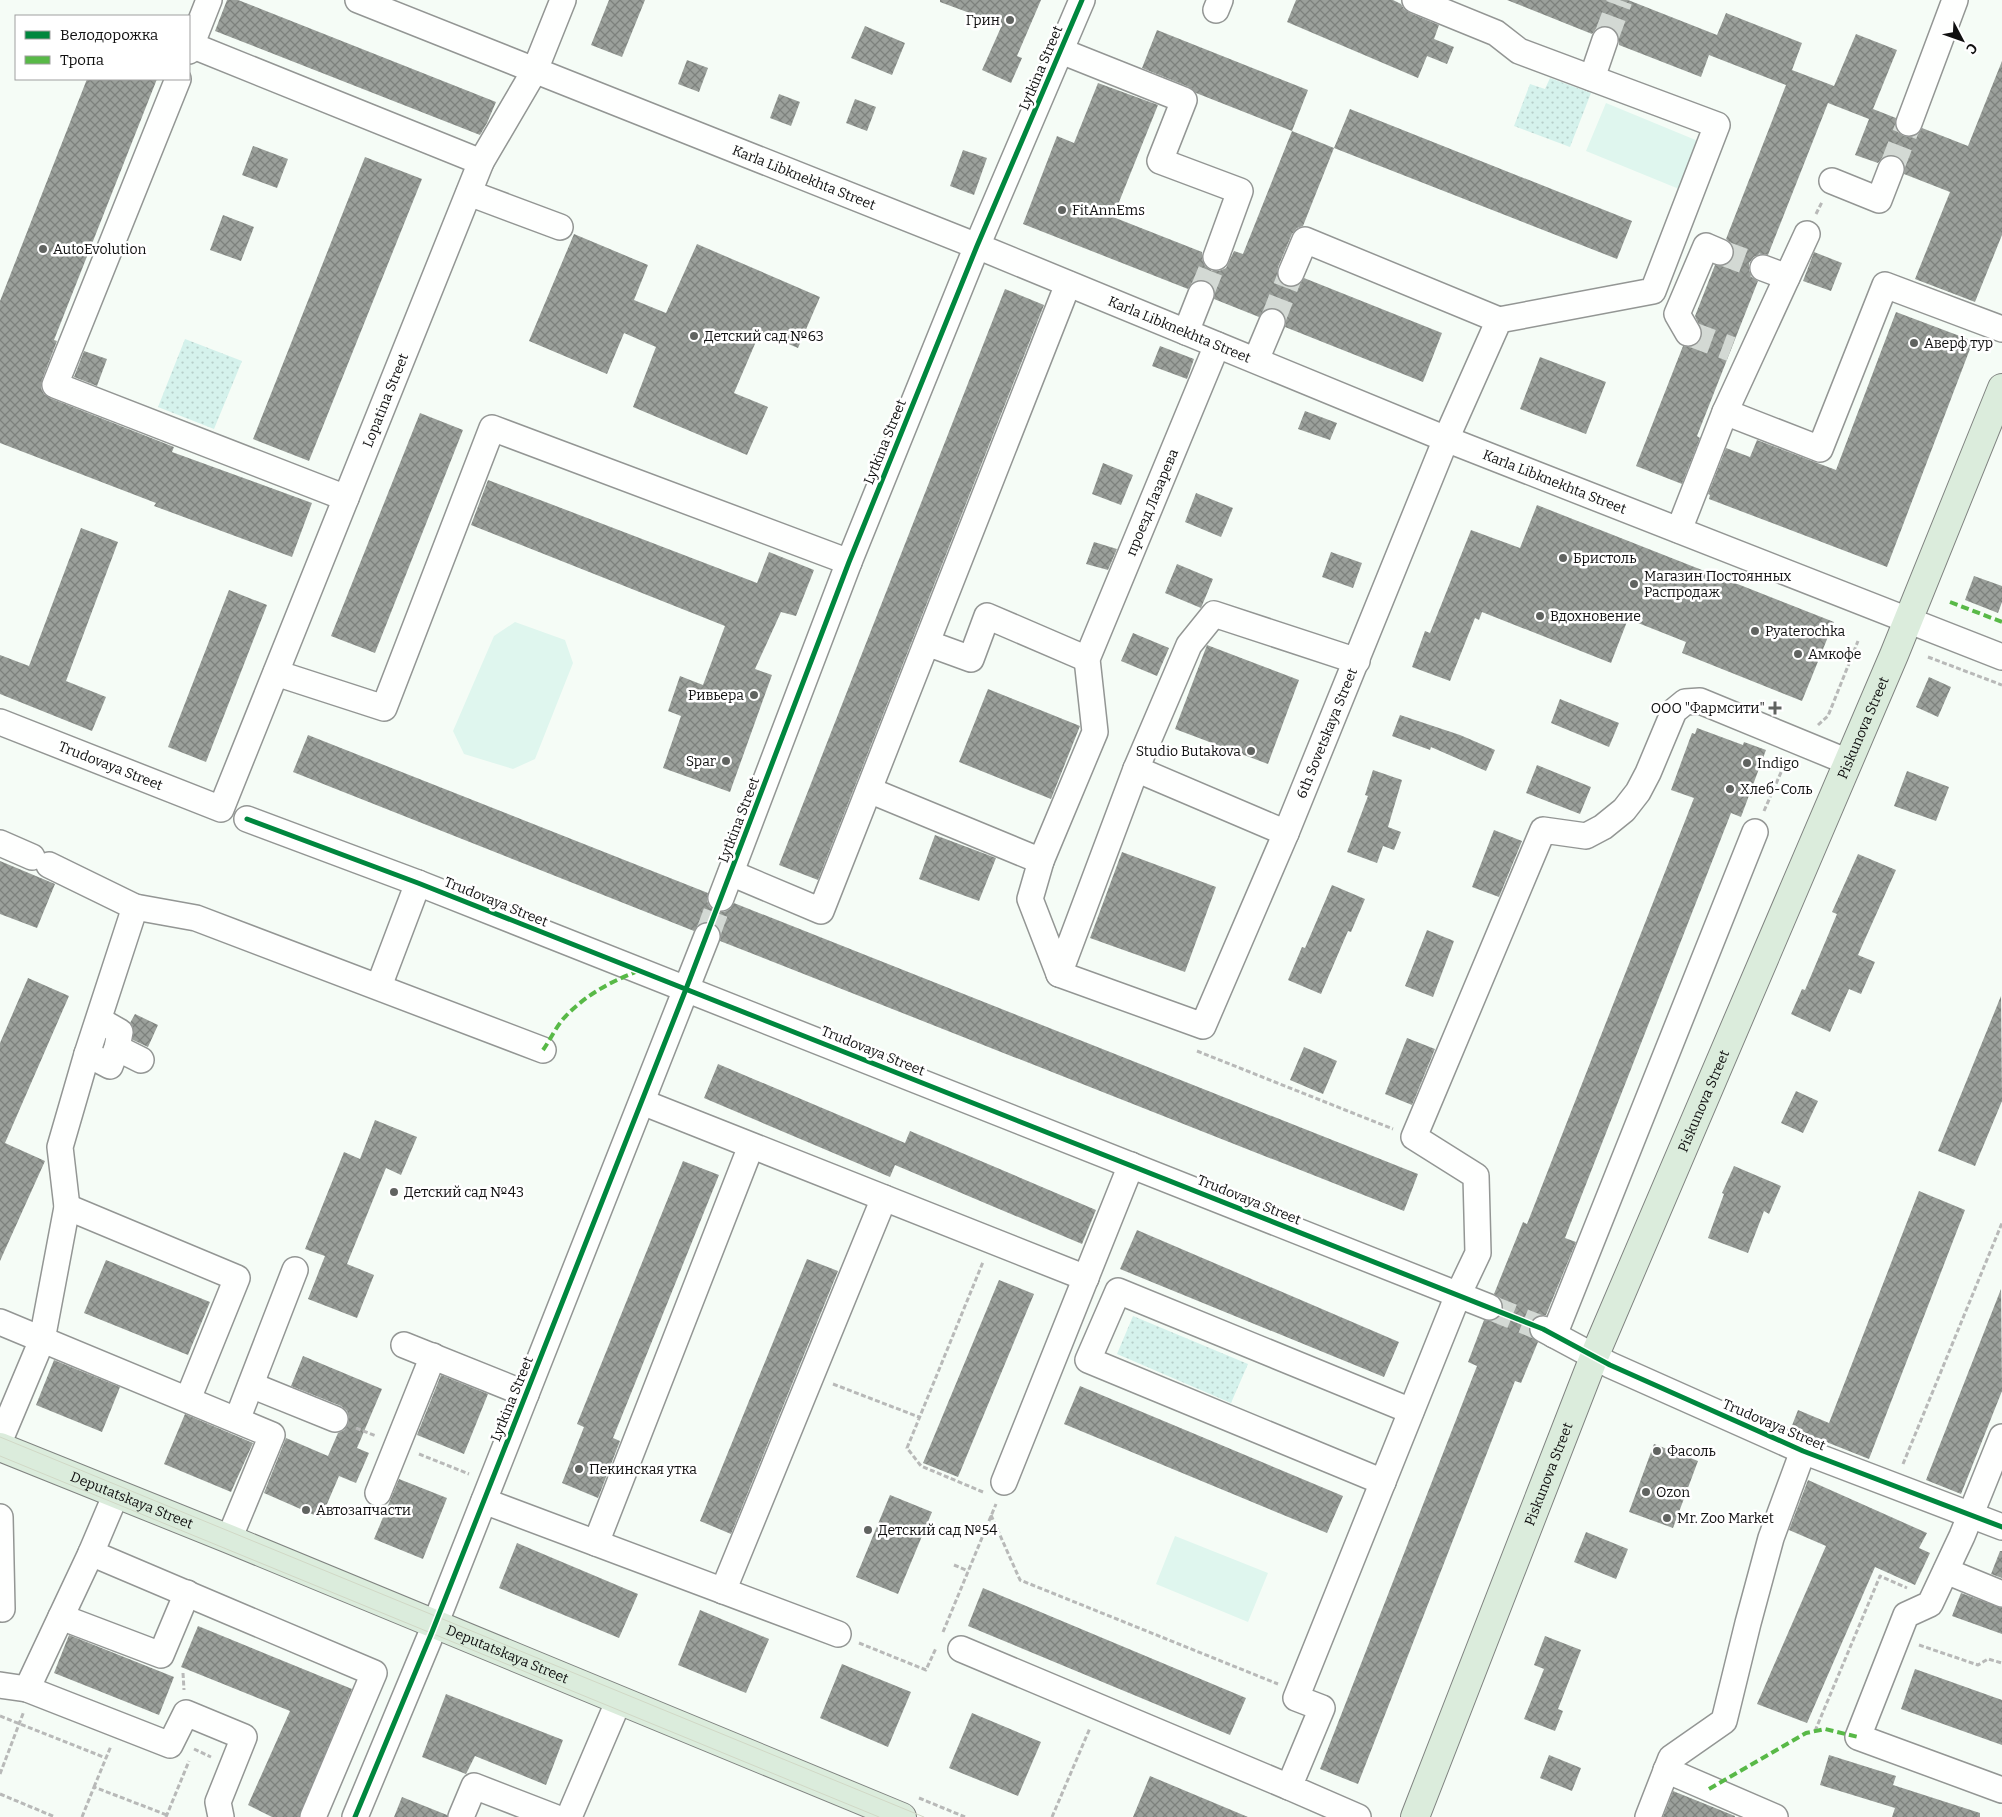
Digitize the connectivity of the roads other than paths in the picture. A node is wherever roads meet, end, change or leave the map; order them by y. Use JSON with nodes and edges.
{"nodes":[{"id":1,"x":209,"y":0,"type":"edge"},
{"id":2,"x":358,"y":0,"type":"edge"},
{"id":3,"x":563,"y":0,"type":"edge"},
{"id":4,"x":1082,"y":0,"type":"edge"},
{"id":5,"x":1415,"y":0,"type":"edge"},
{"id":6,"x":1954,"y":0,"type":"edge"},
{"id":7,"x":1605,"y":40,"type":"tunnel mouth"},
{"id":8,"x":190,"y":48,"type":"edge"},
{"id":9,"x":1061,"y":51,"type":"junction"},
{"id":10,"x":534,"y":70,"type":"junction"},
{"id":11,"x":1592,"y":78,"type":"junction"},
{"id":12,"x":178,"y":80,"type":"edge"},
{"id":13,"x":1909,"y":123,"type":"tunnel mouth"},
{"id":14,"x":482,"y":162,"type":"junction"},
{"id":15,"x":1891,"y":168,"type":"tunnel mouth"},
{"id":16,"x":1832,"y":181,"type":"road end"},
{"id":17,"x":468,"y":193,"type":"junction"},
{"id":18,"x":560,"y":227,"type":"dead end"},
{"id":19,"x":1807,"y":234,"type":"road end"},
{"id":20,"x":977,"y":246,"type":"junction"},
{"id":21,"x":1720,"y":252,"type":"tunnel mouth"},
{"id":22,"x":1216,"y":257,"type":"tunnel mouth"},
{"id":23,"x":1763,"y":268,"type":"tunnel mouth"},
{"id":24,"x":1292,"y":273,"type":"tunnel mouth"},
{"id":25,"x":1787,"y":277,"type":"junction"},
{"id":26,"x":1068,"y":284,"type":"junction"},
{"id":27,"x":1201,"y":294,"type":"tunnel mouth"},
{"id":28,"x":1499,"y":320,"type":"junction"},
{"id":29,"x":1272,"y":322,"type":"tunnel mouth"},
{"id":30,"x":2002,"y":328,"type":"edge"},
{"id":31,"x":1186,"y":332,"type":"junction"},
{"id":32,"x":1688,"y":333,"type":"dead end"},
{"id":33,"x":1217,"y":345,"type":"junction"},
{"id":34,"x":1256,"y":360,"type":"junction"},
{"id":35,"x":2002,"y":388,"type":"edge"},
{"id":36,"x":1725,"y":412,"type":"junction"},
{"id":37,"x":1446,"y":439,"type":"junction"},
{"id":38,"x":346,"y":498,"type":"junction"},
{"id":39,"x":1679,"y":530,"type":"junction"},
{"id":40,"x":849,"y":562,"type":"junction"},
{"id":41,"x":1908,"y":619,"type":"junction"},
{"id":42,"x":927,"y":643,"type":"junction"},
{"id":43,"x":2002,"y":657,"type":"edge"},
{"id":44,"x":1087,"y":658,"type":"junction"},
{"id":45,"x":1356,"y":661,"type":"junction"},
{"id":46,"x":276,"y":673,"type":"junction"},
{"id":47,"x":0,"y":722,"type":"edge"},
{"id":48,"x":1848,"y":762,"type":"junction"},
{"id":49,"x":1136,"y":769,"type":"junction"},
{"id":50,"x":869,"y":790,"type":"junction"},
{"id":51,"x":221,"y":809,"type":"joint"},
{"id":52,"x":247,"y":819,"type":"dead end"},
{"id":53,"x":1755,"y":832,"type":"dead end"},
{"id":54,"x":1286,"y":833,"type":"junction"},
{"id":55,"x":0,"y":843,"type":"edge"},
{"id":56,"x":1041,"y":861,"type":"junction"},
{"id":57,"x":731,"y":874,"type":"junction"},
{"id":58,"x":418,"y":883,"type":"junction"},
{"id":59,"x":721,"y":898,"type":"tunnel mouth"},
{"id":60,"x":135,"y":907,"type":"junction"},
{"id":61,"x":707,"y":936,"type":"tunnel mouth"},
{"id":62,"x":1059,"y":974,"type":"junction"},
{"id":63,"x":379,"y":986,"type":"junction"},
{"id":64,"x":686,"y":989,"type":"junction"},
{"id":65,"x":99,"y":1020,"type":"junction"},
{"id":66,"x":118,"y":1048,"type":"junction"},
{"id":67,"x":543,"y":1050,"type":"dead end"},
{"id":68,"x":87,"y":1054,"type":"junction"},
{"id":69,"x":141,"y":1060,"type":"dead end"},
{"id":70,"x":642,"y":1102,"type":"junction"},
{"id":71,"x":751,"y":1146,"type":"junction"},
{"id":72,"x":1131,"y":1165,"type":"junction"},
{"id":73,"x":884,"y":1198,"type":"junction"},
{"id":74,"x":67,"y":1207,"type":"junction"},
{"id":75,"x":296,"y":1270,"type":"dead end"},
{"id":76,"x":1086,"y":1278,"type":"junction"},
{"id":77,"x":1458,"y":1295,"type":"junction"},
{"id":78,"x":1489,"y":1307,"type":"tunnel mouth"},
{"id":79,"x":0,"y":1322,"type":"edge"},
{"id":80,"x":42,"y":1340,"type":"junction"},
{"id":81,"x":404,"y":1345,"type":"dead end"},
{"id":82,"x":433,"y":1356,"type":"junction"},
{"id":83,"x":1594,"y":1357,"type":"junction"},
{"id":84,"x":251,"y":1385,"type":"junction"},
{"id":85,"x":526,"y":1394,"type":"junction"},
{"id":86,"x":188,"y":1399,"type":"junction"},
{"id":87,"x":1411,"y":1412,"type":"junction"},
{"id":88,"x":237,"y":1420,"type":"junction"},
{"id":89,"x":335,"y":1420,"type":"dead end"},
{"id":90,"x":2002,"y":1438,"type":"edge"},
{"id":91,"x":0,"y":1440,"type":"edge"},
{"id":92,"x":0,"y":1447,"type":"edge"},
{"id":93,"x":1803,"y":1451,"type":"junction"},
{"id":94,"x":1383,"y":1482,"type":"junction"},
{"id":95,"x":1001,"y":1490,"type":"road end"},
{"id":96,"x":116,"y":1494,"type":"junction"},
{"id":97,"x":378,"y":1494,"type":"dead end"},
{"id":98,"x":484,"y":1501,"type":"junction"},
{"id":99,"x":1971,"y":1515,"type":"junction"},
{"id":100,"x":0,"y":1517,"type":"edge"},
{"id":101,"x":2002,"y":1527,"type":"edge"},
{"id":102,"x":229,"y":1539,"type":"junction"},
{"id":103,"x":596,"y":1543,"type":"junction"},
{"id":104,"x":91,"y":1553,"type":"junction"},
{"id":105,"x":1946,"y":1571,"type":"junction"},
{"id":106,"x":723,"y":1591,"type":"junction"},
{"id":107,"x":187,"y":1593,"type":"junction"},
{"id":108,"x":2002,"y":1594,"type":"edge"},
{"id":109,"x":2,"y":1609,"type":"dead end"},
{"id":110,"x":61,"y":1617,"type":"junction"},
{"id":111,"x":435,"y":1624,"type":"junction"},
{"id":112,"x":838,"y":1634,"type":"road end"},
{"id":113,"x":961,"y":1649,"type":"dead end"},
{"id":114,"x":0,"y":1685,"type":"edge"},
{"id":115,"x":30,"y":1690,"type":"junction"},
{"id":116,"x":618,"y":1700,"type":"junction"},
{"id":117,"x":1666,"y":1770,"type":"junction"},
{"id":118,"x":1289,"y":1787,"type":"junction"},
{"id":119,"x":2002,"y":1790,"type":"edge"},
{"id":120,"x":906,"y":1806,"type":"edge"},
{"id":121,"x":221,"y":1817,"type":"edge"},
{"id":122,"x":313,"y":1817,"type":"edge"},
{"id":123,"x":355,"y":1817,"type":"edge"},
{"id":124,"x":461,"y":1817,"type":"edge"},
{"id":125,"x":554,"y":1817,"type":"edge"},
{"id":126,"x":569,"y":1817,"type":"edge"},
{"id":127,"x":1358,"y":1817,"type":"edge"},
{"id":128,"x":1415,"y":1817,"type":"edge"},
{"id":129,"x":1648,"y":1817,"type":"edge"},
{"id":130,"x":1774,"y":1817,"type":"edge"}],
"edges":[{"from":1,"to":8,"type":"street"},
{"from":2,"to":10,"type":"street","name":"Karla Libknekhta Street"},
{"from":3,"to":10,"type":"street","name":"Lopatina Street"},
{"from":4,"to":9,"type":"street","name":"Lytkina Street"},
{"from":5,"to":11,"type":"street"},
{"from":6,"to":13,"type":"street"},
{"from":7,"to":11,"type":"street"},
{"from":8,"to":14,"type":"street"},
{"from":9,"to":20,"type":"street","name":"Lytkina Street"},
{"from":9,"to":22,"type":"street"},
{"from":10,"to":14,"type":"street","name":"Lopatina Street"},
{"from":10,"to":20,"type":"street","name":"Karla Libknekhta Street"},
{"from":11,"to":28,"type":"street"},
{"from":12,"to":38,"type":"street"},
{"from":14,"to":17,"type":"street","name":"Lopatina Street"},
{"from":15,"to":16,"type":"street"},
{"from":17,"to":18,"type":"street"},
{"from":17,"to":38,"type":"street","name":"Lopatina Street"},
{"from":19,"to":25,"type":"street"},
{"from":20,"to":26,"type":"street","name":"Karla Libknekhta Street"},
{"from":20,"to":40,"type":"street","name":"Lytkina Street"},
{"from":21,"to":32,"type":"street"},
{"from":23,"to":25,"type":"street"},
{"from":24,"to":28,"type":"street"},
{"from":25,"to":36,"type":"street"},
{"from":26,"to":31,"type":"street","name":"Karla Libknekhta Street"},
{"from":26,"to":42,"type":"street"},
{"from":27,"to":31,"type":"street"},
{"from":28,"to":37,"type":"street","name":"6th Sovetskaya Street"},
{"from":29,"to":34,"type":"street"},
{"from":30,"to":36,"type":"street"},
{"from":31,"to":33,"type":"street","name":"Karla Libknekhta Street"},
{"from":33,"to":34,"type":"street","name":"Karla Libknekhta Street"},
{"from":33,"to":44,"type":"street","name":"проезд Лазарева"},
{"from":34,"to":37,"type":"street","name":"Karla Libknekhta Street"},
{"from":35,"to":41,"type":"main road","name":"Piskunova Street"},
{"from":36,"to":39,"type":"street"},
{"from":37,"to":39,"type":"street","name":"Karla Libknekhta Street"},
{"from":37,"to":45,"type":"street","name":"6th Sovetskaya Street"},
{"from":38,"to":46,"type":"street","name":"Lopatina Street"},
{"from":39,"to":41,"type":"street","name":"Karla Libknekhta Street"},
{"from":40,"to":46,"type":"street"},
{"from":40,"to":57,"type":"street","name":"Lytkina Street"},
{"from":41,"to":43,"type":"street","name":"Karla Libknekhta Street"},
{"from":41,"to":48,"type":"main road","name":"Piskunova Street"},
{"from":42,"to":44,"type":"street"},
{"from":42,"to":50,"type":"street"},
{"from":44,"to":56,"type":"street"},
{"from":45,"to":49,"type":"street"},
{"from":45,"to":54,"type":"street","name":"6th Sovetskaya Street"},
{"from":46,"to":51,"type":"street","name":"Lopatina Street"},
{"from":47,"to":51,"type":"street","name":"Trudovaya Street"},
{"from":48,"to":77,"type":"street"},
{"from":48,"to":83,"type":"main road","name":"Piskunova Street"},
{"from":49,"to":54,"type":"street"},
{"from":49,"to":62,"type":"street"},
{"from":50,"to":56,"type":"street"},
{"from":50,"to":57,"type":"street"},
{"from":52,"to":58,"type":"street","name":"Trudovaya Street"},
{"from":53,"to":83,"type":"street","name":"Trudovaya Street"},
{"from":54,"to":62,"type":"street","name":"6th Sovetskaya Street"},
{"from":55,"to":60,"type":"street"},
{"from":56,"to":62,"type":"street"},
{"from":57,"to":59,"type":"street","name":"Lytkina Street"},
{"from":58,"to":63,"type":"street"},
{"from":58,"to":64,"type":"street","name":"Trudovaya Street"},
{"from":60,"to":63,"type":"street"},
{"from":60,"to":65,"type":"street"},
{"from":61,"to":64,"type":"street","name":"Lytkina Street"},
{"from":63,"to":67,"type":"street"},
{"from":64,"to":70,"type":"street","name":"Lytkina Street"},
{"from":64,"to":72,"type":"street","name":"Trudovaya Street"},
{"from":65,"to":66,"type":"street"},
{"from":65,"to":68,"type":"street"},
{"from":66,"to":68,"type":"street"},
{"from":66,"to":69,"type":"street"},
{"from":68,"to":74,"type":"street"},
{"from":70,"to":71,"type":"street"},
{"from":70,"to":85,"type":"street","name":"Lytkina Street"},
{"from":71,"to":73,"type":"street"},
{"from":71,"to":103,"type":"street"},
{"from":72,"to":76,"type":"street"},
{"from":72,"to":77,"type":"street","name":"Trudovaya Street"},
{"from":73,"to":76,"type":"street"},
{"from":73,"to":106,"type":"street"},
{"from":74,"to":80,"type":"street"},
{"from":74,"to":86,"type":"street"},
{"from":75,"to":84,"type":"street"},
{"from":76,"to":95,"type":"street"},
{"from":77,"to":78,"type":"street","name":"Trudovaya Street"},
{"from":77,"to":87,"type":"street"},
{"from":79,"to":80,"type":"street"},
{"from":80,"to":86,"type":"street"},
{"from":80,"to":91,"type":"street"},
{"from":81,"to":82,"type":"street"},
{"from":82,"to":85,"type":"street"},
{"from":82,"to":97,"type":"street"},
{"from":83,"to":93,"type":"street","name":"Trudovaya Street"},
{"from":83,"to":128,"type":"main road","name":"Piskunova Street"},
{"from":84,"to":88,"type":"street"},
{"from":84,"to":89,"type":"street"},
{"from":85,"to":98,"type":"street","name":"Lytkina Street"},
{"from":86,"to":88,"type":"street"},
{"from":87,"to":94,"type":"street"},
{"from":87,"to":94,"type":"street"},
{"from":88,"to":102,"type":"street"},
{"from":90,"to":99,"type":"street"},
{"from":92,"to":96,"type":"main road","name":"Deputatskaya Street"},
{"from":93,"to":99,"type":"street","name":"Trudovaya Street"},
{"from":93,"to":117,"type":"street"},
{"from":94,"to":118,"type":"street"},
{"from":96,"to":102,"type":"main road","name":"Deputatskaya Street"},
{"from":96,"to":104,"type":"street"},
{"from":98,"to":103,"type":"street"},
{"from":98,"to":111,"type":"street","name":"Lytkina Street"},
{"from":99,"to":101,"type":"street","name":"Trudovaya Street"},
{"from":99,"to":105,"type":"street"},
{"from":100,"to":109,"type":"street"},
{"from":102,"to":111,"type":"main road","name":"Deputatskaya Street"},
{"from":103,"to":106,"type":"street"},
{"from":104,"to":107,"type":"street"},
{"from":104,"to":110,"type":"street"},
{"from":105,"to":108,"type":"street"},
{"from":105,"to":119,"type":"street"},
{"from":106,"to":112,"type":"street"},
{"from":107,"to":110,"type":"street"},
{"from":107,"to":122,"type":"street"},
{"from":110,"to":115,"type":"street"},
{"from":111,"to":116,"type":"main road","name":"Deputatskaya Street"},
{"from":111,"to":123,"type":"street","name":"Lytkina Street"},
{"from":113,"to":118,"type":"street"},
{"from":114,"to":115,"type":"street"},
{"from":115,"to":121,"type":"street"},
{"from":116,"to":120,"type":"main road","name":"Deputatskaya Street"},
{"from":116,"to":126,"type":"street"},
{"from":117,"to":129,"type":"street"},
{"from":117,"to":130,"type":"street"},
{"from":118,"to":127,"type":"street"},
{"from":124,"to":125,"type":"street"}]}
